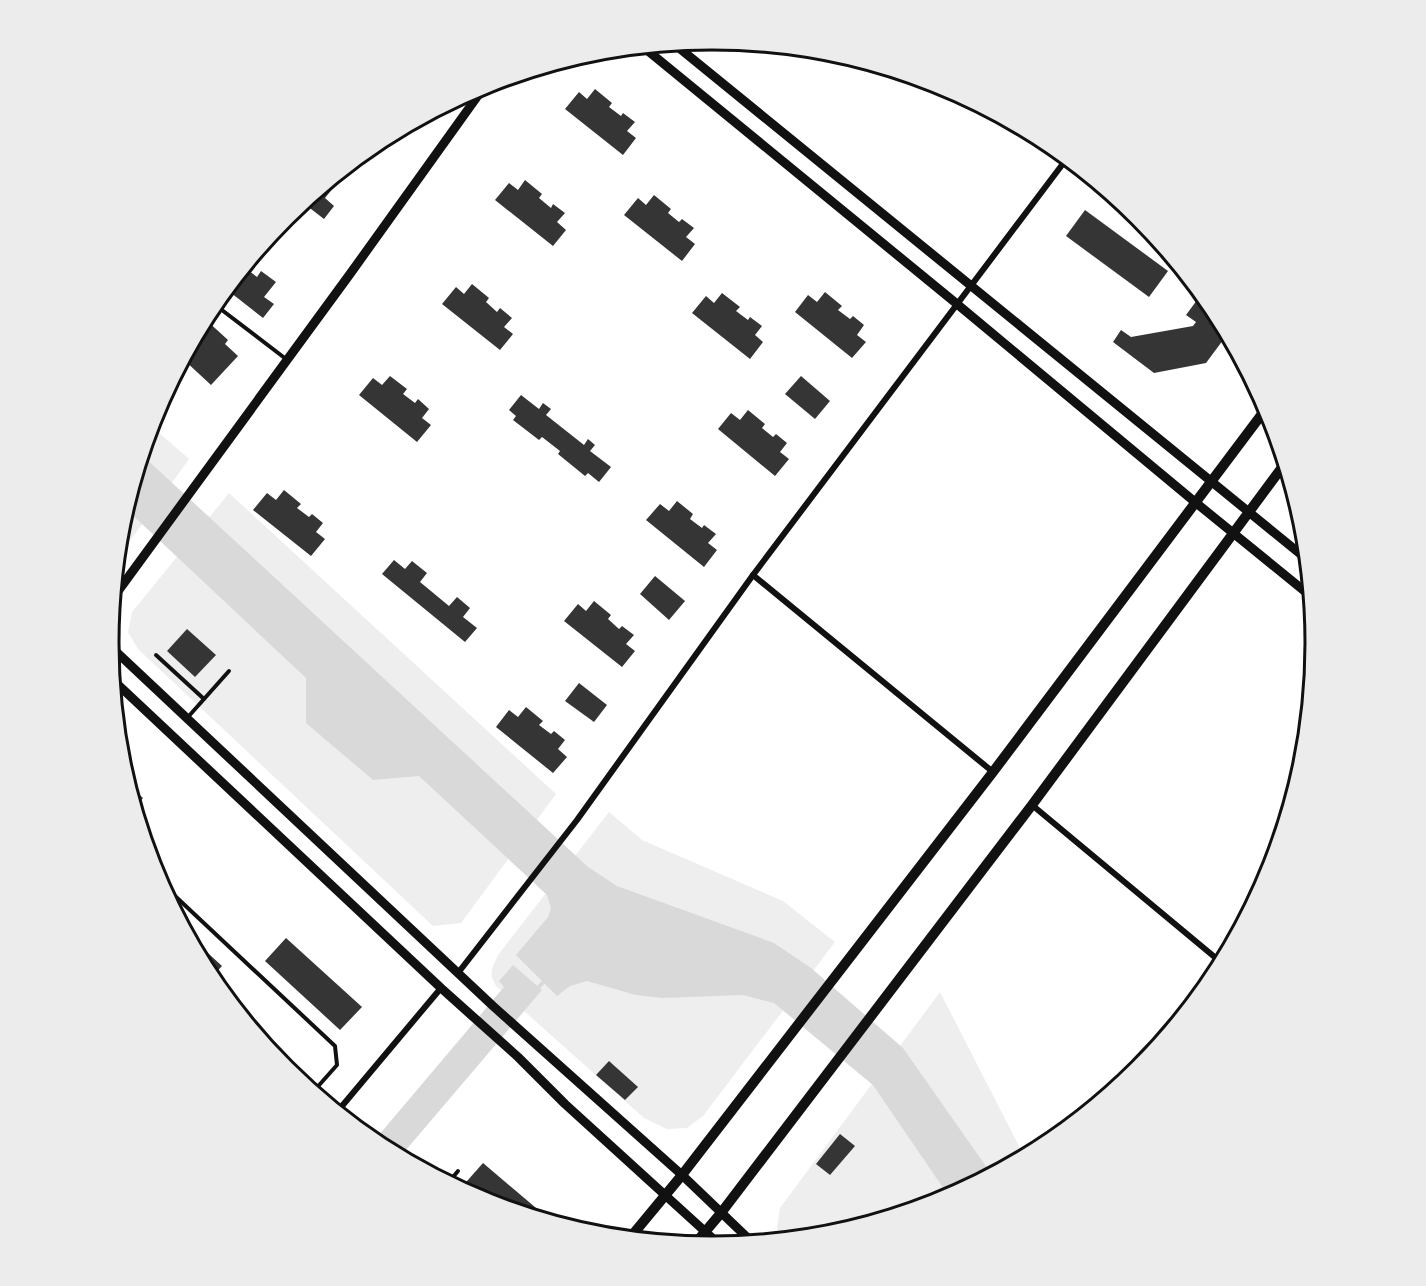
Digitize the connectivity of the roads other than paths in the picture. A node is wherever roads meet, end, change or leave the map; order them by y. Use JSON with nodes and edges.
{"nodes":[{"id":1,"x":683,"y":51,"type":"edge"},
{"id":2,"x":651,"y":53,"type":"edge"},
{"id":3,"x":475,"y":100,"type":"edge"},
{"id":4,"x":1063,"y":164,"type":"edge"},
{"id":5,"x":972,"y":286,"type":"junction"},
{"id":6,"x":957,"y":304,"type":"junction"},
{"id":7,"x":222,"y":310,"type":"edge"},
{"id":8,"x":286,"y":359,"type":"junction"},
{"id":9,"x":1261,"y":416,"type":"edge"},
{"id":10,"x":1280,"y":470,"type":"edge"},
{"id":11,"x":1211,"y":481,"type":"junction"},
{"id":12,"x":1195,"y":502,"type":"junction"},
{"id":13,"x":1250,"y":512,"type":"junction"},
{"id":14,"x":1233,"y":533,"type":"junction"},
{"id":15,"x":1299,"y":553,"type":"edge"},
{"id":16,"x":753,"y":575,"type":"junction"},
{"id":17,"x":123,"y":585,"type":"edge"},
{"id":18,"x":1304,"y":591,"type":"edge"},
{"id":19,"x":120,"y":655,"type":"edge"},
{"id":20,"x":156,"y":655,"type":"dead end"},
{"id":21,"x":230,"y":671,"type":"dead end"},
{"id":22,"x":122,"y":688,"type":"edge"},
{"id":23,"x":204,"y":699,"type":"junction"},
{"id":24,"x":188,"y":717,"type":"junction"},
{"id":25,"x":993,"y":772,"type":"junction"},
{"id":26,"x":1032,"y":805,"type":"junction"},
{"id":27,"x":178,"y":899,"type":"edge"},
{"id":28,"x":1216,"y":958,"type":"edge"},
{"id":29,"x":458,"y":973,"type":"junction"},
{"id":30,"x":441,"y":988,"type":"junction"},
{"id":31,"x":318,"y":1086,"type":"edge"},
{"id":32,"x":342,"y":1106,"type":"edge"},
{"id":33,"x":458,"y":1171,"type":"dead end"},
{"id":34,"x":454,"y":1176,"type":"edge"},
{"id":35,"x":682,"y":1176,"type":"junction"},
{"id":36,"x":665,"y":1195,"type":"junction"},
{"id":37,"x":721,"y":1213,"type":"junction"},
{"id":38,"x":636,"y":1231,"type":"edge"},
{"id":39,"x":706,"y":1232,"type":"junction"},
{"id":40,"x":745,"y":1235,"type":"edge"},
{"id":41,"x":703,"y":1236,"type":"edge"},
{"id":42,"x":710,"y":1236,"type":"edge"}],
"edges":[{"from":1,"to":5,"type":"street"},
{"from":2,"to":6,"type":"street"},
{"from":3,"to":8,"type":"street"},
{"from":4,"to":5,"type":"street"},
{"from":5,"to":6,"type":"street"},
{"from":5,"to":11,"type":"street"},
{"from":6,"to":12,"type":"street"},
{"from":6,"to":16,"type":"street"},
{"from":7,"to":8,"type":"lane"},
{"from":8,"to":17,"type":"street"},
{"from":9,"to":11,"type":"main road"},
{"from":10,"to":13,"type":"main road"},
{"from":11,"to":12,"type":"main road"},
{"from":11,"to":13,"type":"street"},
{"from":12,"to":14,"type":"street"},
{"from":12,"to":25,"type":"main road"},
{"from":13,"to":14,"type":"main road"},
{"from":13,"to":15,"type":"street"},
{"from":14,"to":18,"type":"street"},
{"from":14,"to":26,"type":"main road"},
{"from":16,"to":25,"type":"street"},
{"from":16,"to":29,"type":"street"},
{"from":19,"to":24,"type":"street"},
{"from":20,"to":23,"type":"lane"},
{"from":21,"to":23,"type":"lane"},
{"from":22,"to":30,"type":"street"},
{"from":23,"to":24,"type":"lane"},
{"from":24,"to":29,"type":"street"},
{"from":25,"to":35,"type":"main road"},
{"from":26,"to":28,"type":"street"},
{"from":26,"to":37,"type":"main road"},
{"from":27,"to":31,"type":"lane"},
{"from":29,"to":35,"type":"street"},
{"from":30,"to":32,"type":"street"},
{"from":30,"to":36,"type":"street"},
{"from":33,"to":34,"type":"lane"},
{"from":35,"to":36,"type":"main road"},
{"from":35,"to":37,"type":"street"},
{"from":36,"to":38,"type":"main road"},
{"from":36,"to":39,"type":"street"},
{"from":37,"to":39,"type":"main road"},
{"from":37,"to":40,"type":"street"},
{"from":39,"to":41,"type":"main road"},
{"from":39,"to":42,"type":"street"}]}
